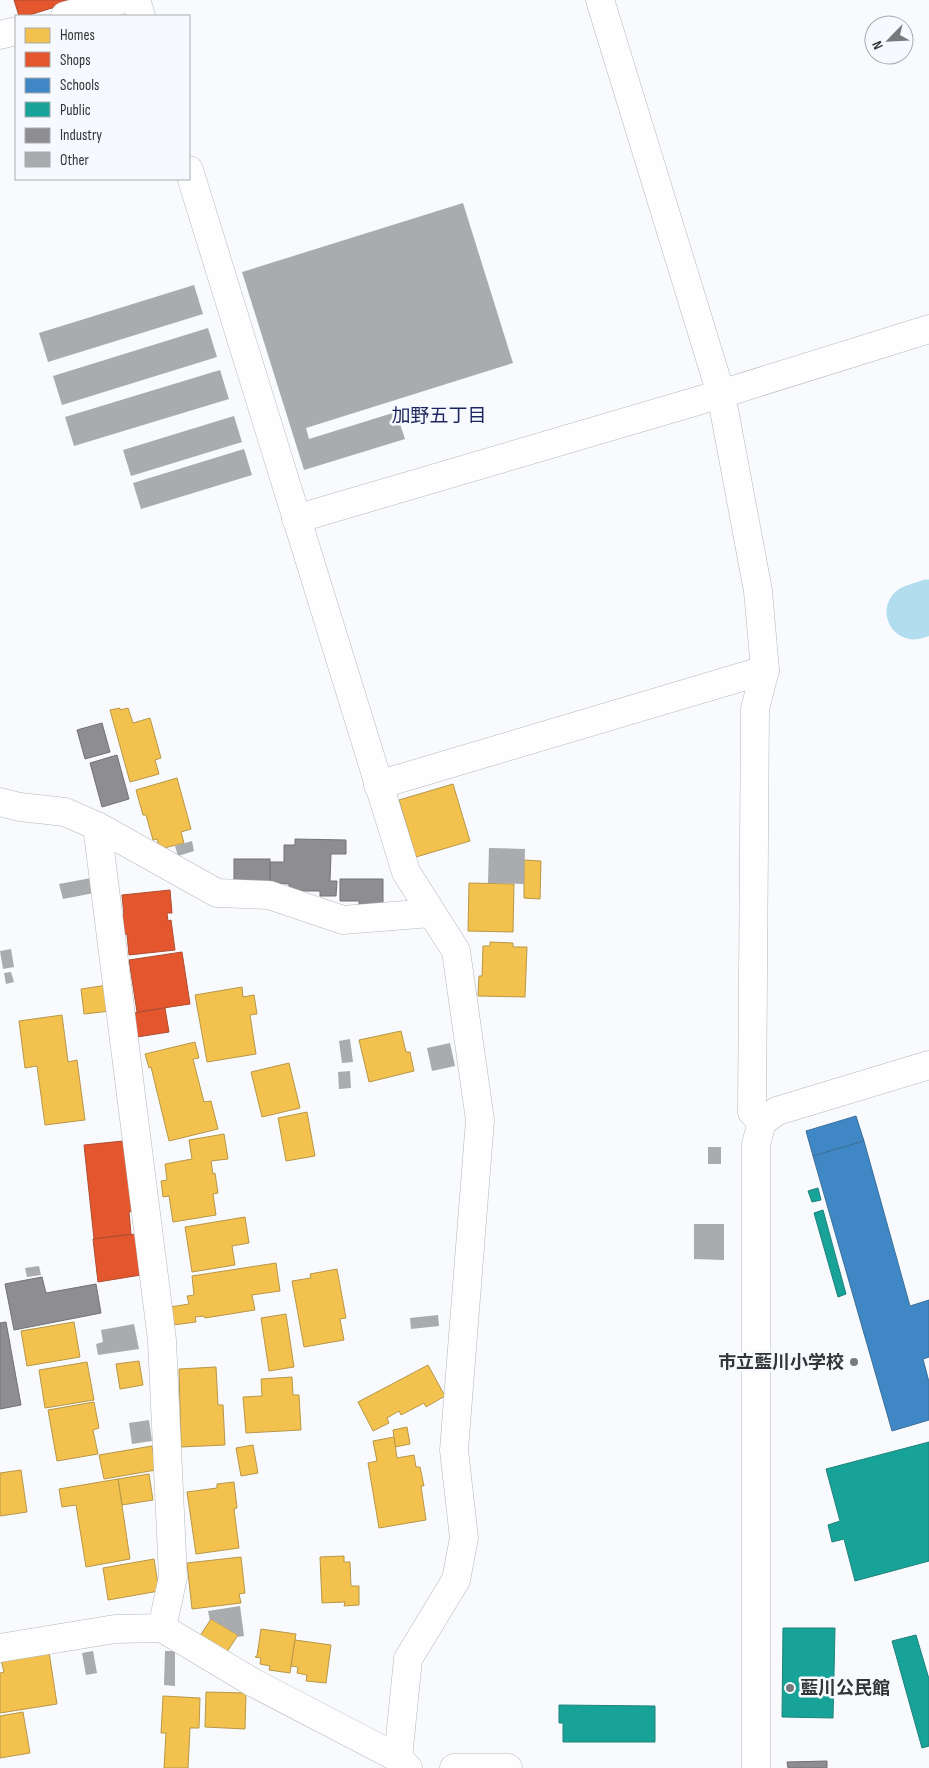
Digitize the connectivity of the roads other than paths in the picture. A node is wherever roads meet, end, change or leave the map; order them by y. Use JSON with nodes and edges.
{"nodes":[{"id":1,"x":120,"y":0,"type":"edge"},
{"id":2,"x":136,"y":0,"type":"edge"},
{"id":3,"x":600,"y":0,"type":"edge"},
{"id":4,"x":68,"y":15,"type":"edge"},
{"id":5,"x":141,"y":15,"type":"edge"},
{"id":6,"x":15,"y":30,"type":"edge"},
{"id":7,"x":0,"y":35,"type":"edge"},
{"id":8,"x":190,"y":173,"type":"edge"},
{"id":9,"x":929,"y":329,"type":"edge"},
{"id":10,"x":721,"y":394,"type":"junction"},
{"id":11,"x":296,"y":520,"type":"junction"},
{"id":12,"x":765,"y":670,"type":"junction"},
{"id":13,"x":378,"y":785,"type":"junction"},
{"id":14,"x":0,"y":802,"type":"edge"},
{"id":15,"x":97,"y":826,"type":"junction"},
{"id":16,"x":431,"y":912,"type":"junction"},
{"id":17,"x":929,"y":1065,"type":"edge"},
{"id":18,"x":762,"y":1122,"type":"junction"},
{"id":19,"x":162,"y":1628,"type":"junction"},
{"id":20,"x":0,"y":1648,"type":"edge"},
{"id":21,"x":403,"y":1763,"type":"edge"},
{"id":22,"x":454,"y":1768,"type":"edge"},
{"id":23,"x":508,"y":1768,"type":"edge"},
{"id":24,"x":756,"y":1768,"type":"edge"}],
"edges":[{"from":1,"to":4,"type":"street"},
{"from":2,"to":5,"type":"street"},
{"from":3,"to":10,"type":"street"},
{"from":6,"to":7,"type":"street"},
{"from":8,"to":11,"type":"street"},
{"from":9,"to":10,"type":"street"},
{"from":10,"to":11,"type":"street"},
{"from":10,"to":12,"type":"street"},
{"from":11,"to":13,"type":"street"},
{"from":12,"to":13,"type":"street"},
{"from":12,"to":18,"type":"street"},
{"from":13,"to":16,"type":"street"},
{"from":14,"to":15,"type":"street"},
{"from":15,"to":16,"type":"street"},
{"from":15,"to":19,"type":"street"},
{"from":16,"to":21,"type":"street"},
{"from":17,"to":18,"type":"street"},
{"from":18,"to":24,"type":"street"},
{"from":19,"to":20,"type":"street"},
{"from":19,"to":21,"type":"street"},
{"from":22,"to":23,"type":"street"}]}
